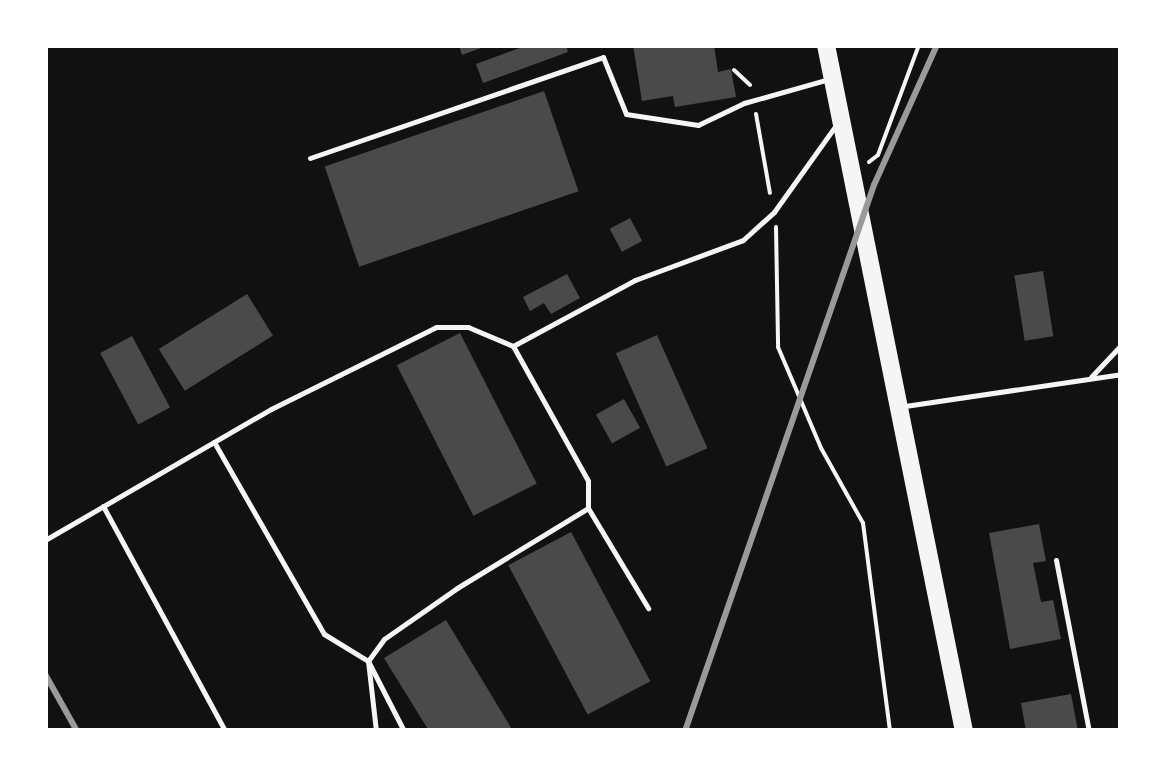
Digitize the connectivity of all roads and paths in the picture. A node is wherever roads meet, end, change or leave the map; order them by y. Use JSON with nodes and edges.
{"nodes":[{"id":1,"x":826,"y":45,"type":"edge"},
{"id":2,"x":920,"y":45,"type":"edge"},
{"id":3,"x":734,"y":70,"type":"dead end"},
{"id":4,"x":832,"y":78,"type":"junction"},
{"id":5,"x":754,"y":100,"type":"junction"},
{"id":6,"x":841,"y":118,"type":"junction"},
{"id":7,"x":310,"y":158,"type":"dead end"},
{"id":8,"x":869,"y":162,"type":"dead end"},
{"id":9,"x":774,"y":212,"type":"junction"},
{"id":10,"x":1121,"y":345,"type":"edge"},
{"id":11,"x":513,"y":346,"type":"junction"},
{"id":12,"x":1121,"y":374,"type":"edge"},
{"id":13,"x":1089,"y":379,"type":"junction"},
{"id":14,"x":902,"y":407,"type":"junction"},
{"id":15,"x":214,"y":442,"type":"junction"},
{"id":16,"x":102,"y":506,"type":"junction"},
{"id":17,"x":588,"y":508,"type":"junction"},
{"id":18,"x":45,"y":540,"type":"edge"},
{"id":19,"x":1056,"y":560,"type":"dead end"},
{"id":20,"x":648,"y":608,"type":"dead end"},
{"id":21,"x":368,"y":660,"type":"junction"},
{"id":22,"x":225,"y":731,"type":"edge"},
{"id":23,"x":376,"y":731,"type":"edge"},
{"id":24,"x":404,"y":731,"type":"edge"},
{"id":25,"x":890,"y":731,"type":"edge"},
{"id":26,"x":964,"y":731,"type":"edge"},
{"id":27,"x":1089,"y":731,"type":"edge"}],
"edges":[{"from":1,"to":4,"type":"main road"},
{"from":2,"to":8,"type":"path"},
{"from":3,"to":5,"type":"path"},
{"from":4,"to":5,"type":"lane"},
{"from":4,"to":6,"type":"main road"},
{"from":5,"to":7,"type":"lane"},
{"from":5,"to":9,"type":"path"},
{"from":6,"to":9,"type":"lane"},
{"from":6,"to":14,"type":"main road"},
{"from":9,"to":11,"type":"lane"},
{"from":9,"to":25,"type":"path"},
{"from":10,"to":13,"type":"lane"},
{"from":11,"to":15,"type":"lane"},
{"from":11,"to":17,"type":"lane"},
{"from":12,"to":13,"type":"lane"},
{"from":13,"to":14,"type":"lane"},
{"from":14,"to":26,"type":"main road"},
{"from":15,"to":16,"type":"lane"},
{"from":15,"to":21,"type":"lane"},
{"from":16,"to":18,"type":"lane"},
{"from":16,"to":22,"type":"lane"},
{"from":17,"to":20,"type":"lane"},
{"from":17,"to":21,"type":"lane"},
{"from":19,"to":27,"type":"lane"},
{"from":21,"to":23,"type":"lane"},
{"from":21,"to":24,"type":"lane"}]}
